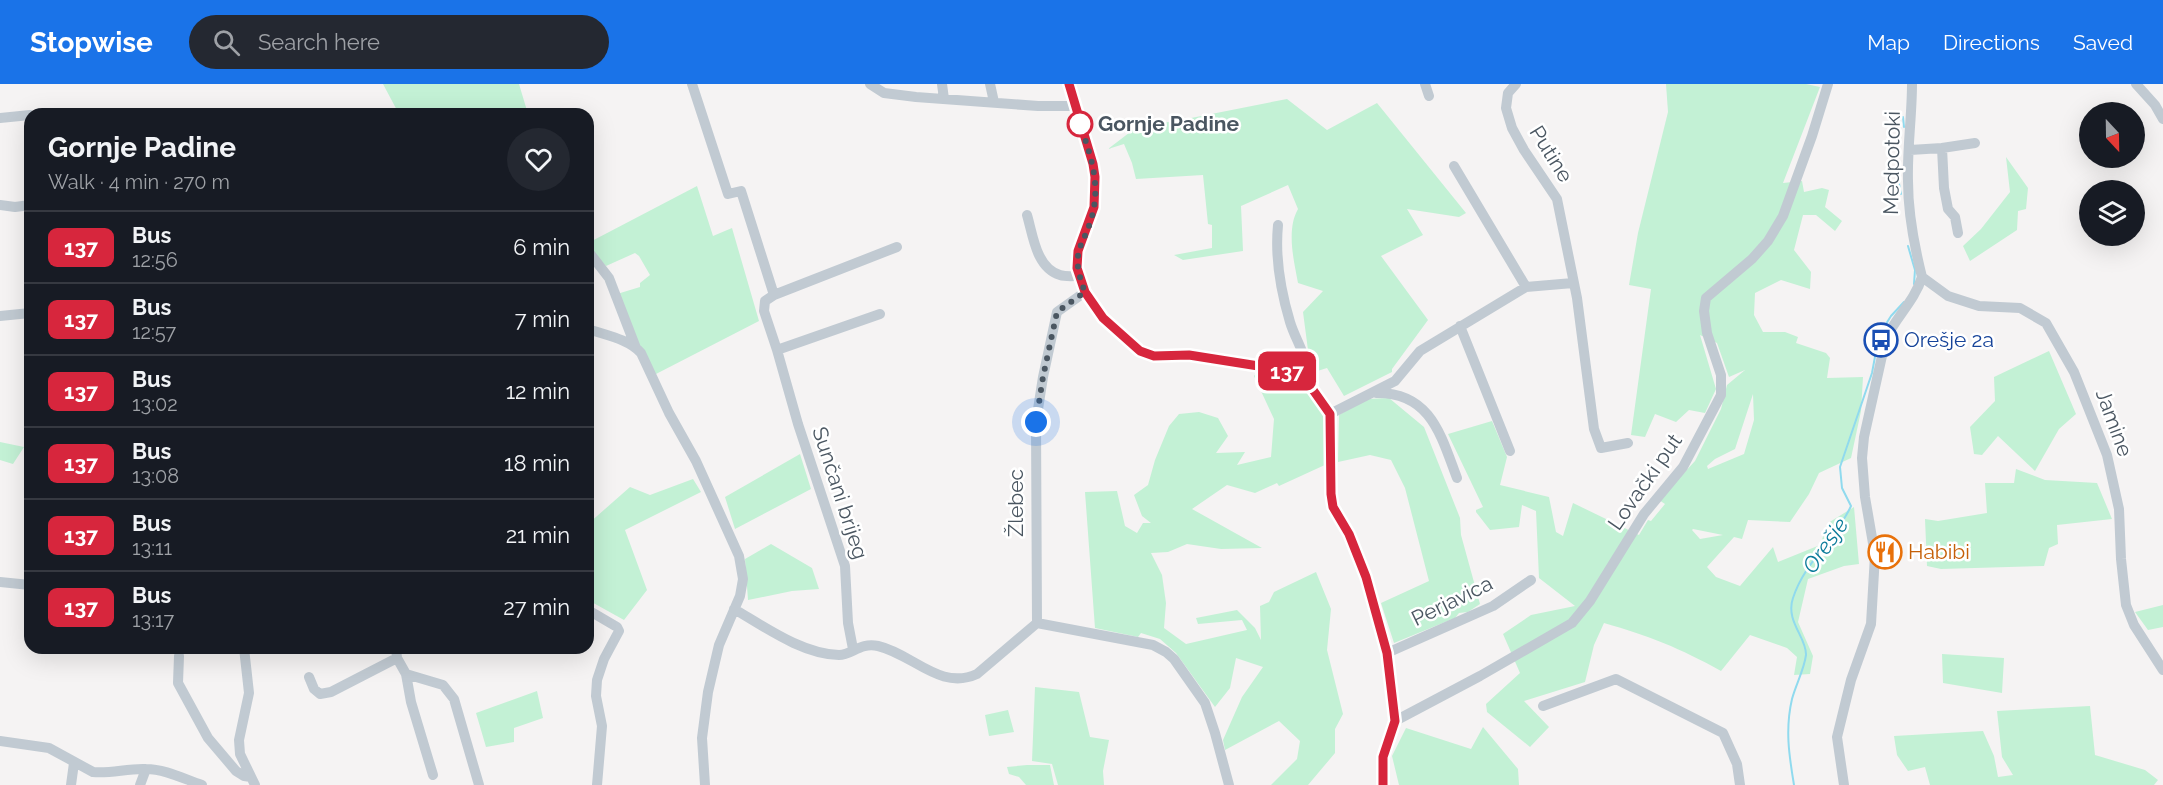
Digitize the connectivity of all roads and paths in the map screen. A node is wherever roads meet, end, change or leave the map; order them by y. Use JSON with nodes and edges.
{"nodes":[{"id":1,"x":692,"y":84,"type":"edge"},
{"id":2,"x":870,"y":84,"type":"edge"},
{"id":3,"x":942,"y":84,"type":"edge"},
{"id":4,"x":990,"y":84,"type":"edge"},
{"id":5,"x":1069,"y":84,"type":"edge"},
{"id":6,"x":1425,"y":84,"type":"edge"},
{"id":7,"x":1516,"y":84,"type":"edge"},
{"id":8,"x":1828,"y":84,"type":"edge"},
{"id":9,"x":1912,"y":84,"type":"edge"},
{"id":10,"x":2136,"y":84,"type":"edge"},
{"id":11,"x":893,"y":89,"type":"edge"},
{"id":12,"x":2163,"y":95,"type":"edge"},
{"id":13,"x":1428,"y":96,"type":"dead end"},
{"id":14,"x":944,"y":99,"type":"junction"},
{"id":15,"x":994,"y":102,"type":"junction"},
{"id":16,"x":2155,"y":105,"type":"junction"},
{"id":17,"x":1074,"y":106,"type":"junction"},
{"id":18,"x":24,"y":116,"type":"edge"},
{"id":19,"x":0,"y":118,"type":"edge"},
{"id":20,"x":2163,"y":119,"type":"edge"},
{"id":21,"x":1975,"y":143,"type":"dead end"},
{"id":22,"x":1942,"y":148,"type":"junction"},
{"id":23,"x":1910,"y":150,"type":"junction"},
{"id":24,"x":1454,"y":165,"type":"dead end"},
{"id":25,"x":0,"y":205,"type":"edge"},
{"id":26,"x":24,"y":206,"type":"edge"},
{"id":27,"x":1027,"y":215,"type":"dead end"},
{"id":28,"x":1278,"y":225,"type":"dead end"},
{"id":29,"x":1958,"y":232,"type":"dead end"},
{"id":30,"x":897,"y":247,"type":"dead end"},
{"id":31,"x":594,"y":259,"type":"edge"},
{"id":32,"x":1079,"y":276,"type":"junction"},
{"id":33,"x":1923,"y":276,"type":"junction"},
{"id":34,"x":1573,"y":283,"type":"junction"},
{"id":35,"x":1526,"y":287,"type":"junction"},
{"id":36,"x":1085,"y":292,"type":"junction"},
{"id":37,"x":774,"y":295,"type":"junction"},
{"id":38,"x":24,"y":314,"type":"edge"},
{"id":39,"x":880,"y":314,"type":"dead end"},
{"id":40,"x":0,"y":316,"type":"edge"},
{"id":41,"x":1460,"y":326,"type":"junction"},
{"id":42,"x":594,"y":332,"type":"edge"},
{"id":43,"x":636,"y":348,"type":"junction"},
{"id":44,"x":777,"y":350,"type":"junction"},
{"id":45,"x":1306,"y":380,"type":"junction"},
{"id":46,"x":1371,"y":393,"type":"junction"},
{"id":47,"x":1330,"y":414,"type":"junction"},
{"id":48,"x":1628,"y":443,"type":"dead end"},
{"id":49,"x":1510,"y":451,"type":"dead end"},
{"id":50,"x":1457,"y":478,"type":"dead end"},
{"id":51,"x":1531,"y":579,"type":"dead end"},
{"id":52,"x":0,"y":582,"type":"edge"},
{"id":53,"x":24,"y":584,"type":"edge"},
{"id":54,"x":734,"y":609,"type":"junction"},
{"id":55,"x":594,"y":614,"type":"edge"},
{"id":56,"x":1037,"y":623,"type":"junction"},
{"id":57,"x":853,"y":649,"type":"junction"},
{"id":58,"x":1387,"y":653,"type":"junction"},
{"id":59,"x":245,"y":654,"type":"edge"},
{"id":60,"x":394,"y":654,"type":"edge"},
{"id":61,"x":396,"y":654,"type":"edge"},
{"id":62,"x":179,"y":656,"type":"dead end"},
{"id":63,"x":2163,"y":670,"type":"edge"},
{"id":64,"x":406,"y":674,"type":"junction"},
{"id":65,"x":309,"y":677,"type":"dead end"},
{"id":66,"x":1543,"y":705,"type":"dead end"},
{"id":67,"x":1395,"y":721,"type":"junction"},
{"id":68,"x":0,"y":741,"type":"edge"},
{"id":69,"x":74,"y":763,"type":"junction"},
{"id":70,"x":146,"y":769,"type":"junction"},
{"id":71,"x":433,"y":775,"type":"dead end"},
{"id":72,"x":253,"y":781,"type":"edge"},
{"id":73,"x":71,"y":785,"type":"edge"},
{"id":74,"x":140,"y":785,"type":"edge"},
{"id":75,"x":202,"y":785,"type":"edge"},
{"id":76,"x":479,"y":785,"type":"edge"},
{"id":77,"x":597,"y":785,"type":"edge"},
{"id":78,"x":705,"y":785,"type":"edge"},
{"id":79,"x":1229,"y":785,"type":"edge"},
{"id":80,"x":1383,"y":785,"type":"edge"},
{"id":81,"x":1740,"y":785,"type":"edge"},
{"id":82,"x":1844,"y":785,"type":"edge"}],
"edges":[{"from":1,"to":37,"type":"street"},
{"from":2,"to":11,"type":"street"},
{"from":3,"to":14,"type":"street"},
{"from":4,"to":15,"type":"street"},
{"from":5,"to":17,"type":"street"},
{"from":6,"to":13,"type":"street"},
{"from":7,"to":34,"type":"street","name":"Putine"},
{"from":8,"to":67,"type":"street","name":"Lovački put"},
{"from":9,"to":23,"type":"street","name":"Medpotoki"},
{"from":10,"to":16,"type":"street"},
{"from":11,"to":14,"type":"street"},
{"from":12,"to":16,"type":"street"},
{"from":14,"to":15,"type":"street"},
{"from":15,"to":17,"type":"street"},
{"from":16,"to":20,"type":"street"},
{"from":17,"to":32,"type":"street"},
{"from":18,"to":19,"type":"street"},
{"from":21,"to":22,"type":"street"},
{"from":22,"to":23,"type":"street"},
{"from":22,"to":29,"type":"street"},
{"from":23,"to":33,"type":"street","name":"Medpotoki"},
{"from":24,"to":35,"type":"street"},
{"from":25,"to":26,"type":"street"},
{"from":27,"to":32,"type":"street"},
{"from":28,"to":45,"type":"street"},
{"from":30,"to":37,"type":"street"},
{"from":31,"to":43,"type":"street"},
{"from":32,"to":36,"type":"street"},
{"from":33,"to":63,"type":"street","name":"Jamine"},
{"from":33,"to":82,"type":"street"},
{"from":34,"to":35,"type":"street"},
{"from":34,"to":48,"type":"street","name":"Putine"},
{"from":35,"to":41,"type":"street"},
{"from":36,"to":45,"type":"street"},
{"from":36,"to":56,"type":"street","name":"Žlebec"},
{"from":37,"to":44,"type":"street","name":"Sunčani brijeg"},
{"from":38,"to":40,"type":"street"},
{"from":39,"to":44,"type":"street"},
{"from":41,"to":46,"type":"street"},
{"from":41,"to":49,"type":"street"},
{"from":42,"to":43,"type":"street"},
{"from":43,"to":54,"type":"street"},
{"from":44,"to":57,"type":"street","name":"Sunčani brijeg"},
{"from":45,"to":47,"type":"street"},
{"from":46,"to":47,"type":"street"},
{"from":46,"to":50,"type":"street"},
{"from":47,"to":58,"type":"street","name":"Perjavica"},
{"from":51,"to":58,"type":"street","name":"Perjavica"},
{"from":52,"to":53,"type":"street"},
{"from":54,"to":57,"type":"street"},
{"from":54,"to":78,"type":"street"},
{"from":55,"to":77,"type":"street"},
{"from":56,"to":57,"type":"street"},
{"from":56,"to":79,"type":"street"},
{"from":58,"to":67,"type":"street","name":"Perjavica"},
{"from":59,"to":72,"type":"street"},
{"from":60,"to":65,"type":"street"},
{"from":61,"to":64,"type":"street"},
{"from":62,"to":72,"type":"street"},
{"from":64,"to":71,"type":"street"},
{"from":64,"to":76,"type":"street"},
{"from":66,"to":81,"type":"street"},
{"from":67,"to":80,"type":"street","name":"Perjavica"},
{"from":68,"to":69,"type":"street"},
{"from":69,"to":70,"type":"street"},
{"from":69,"to":73,"type":"street"},
{"from":70,"to":74,"type":"street"},
{"from":70,"to":75,"type":"street"}]}
